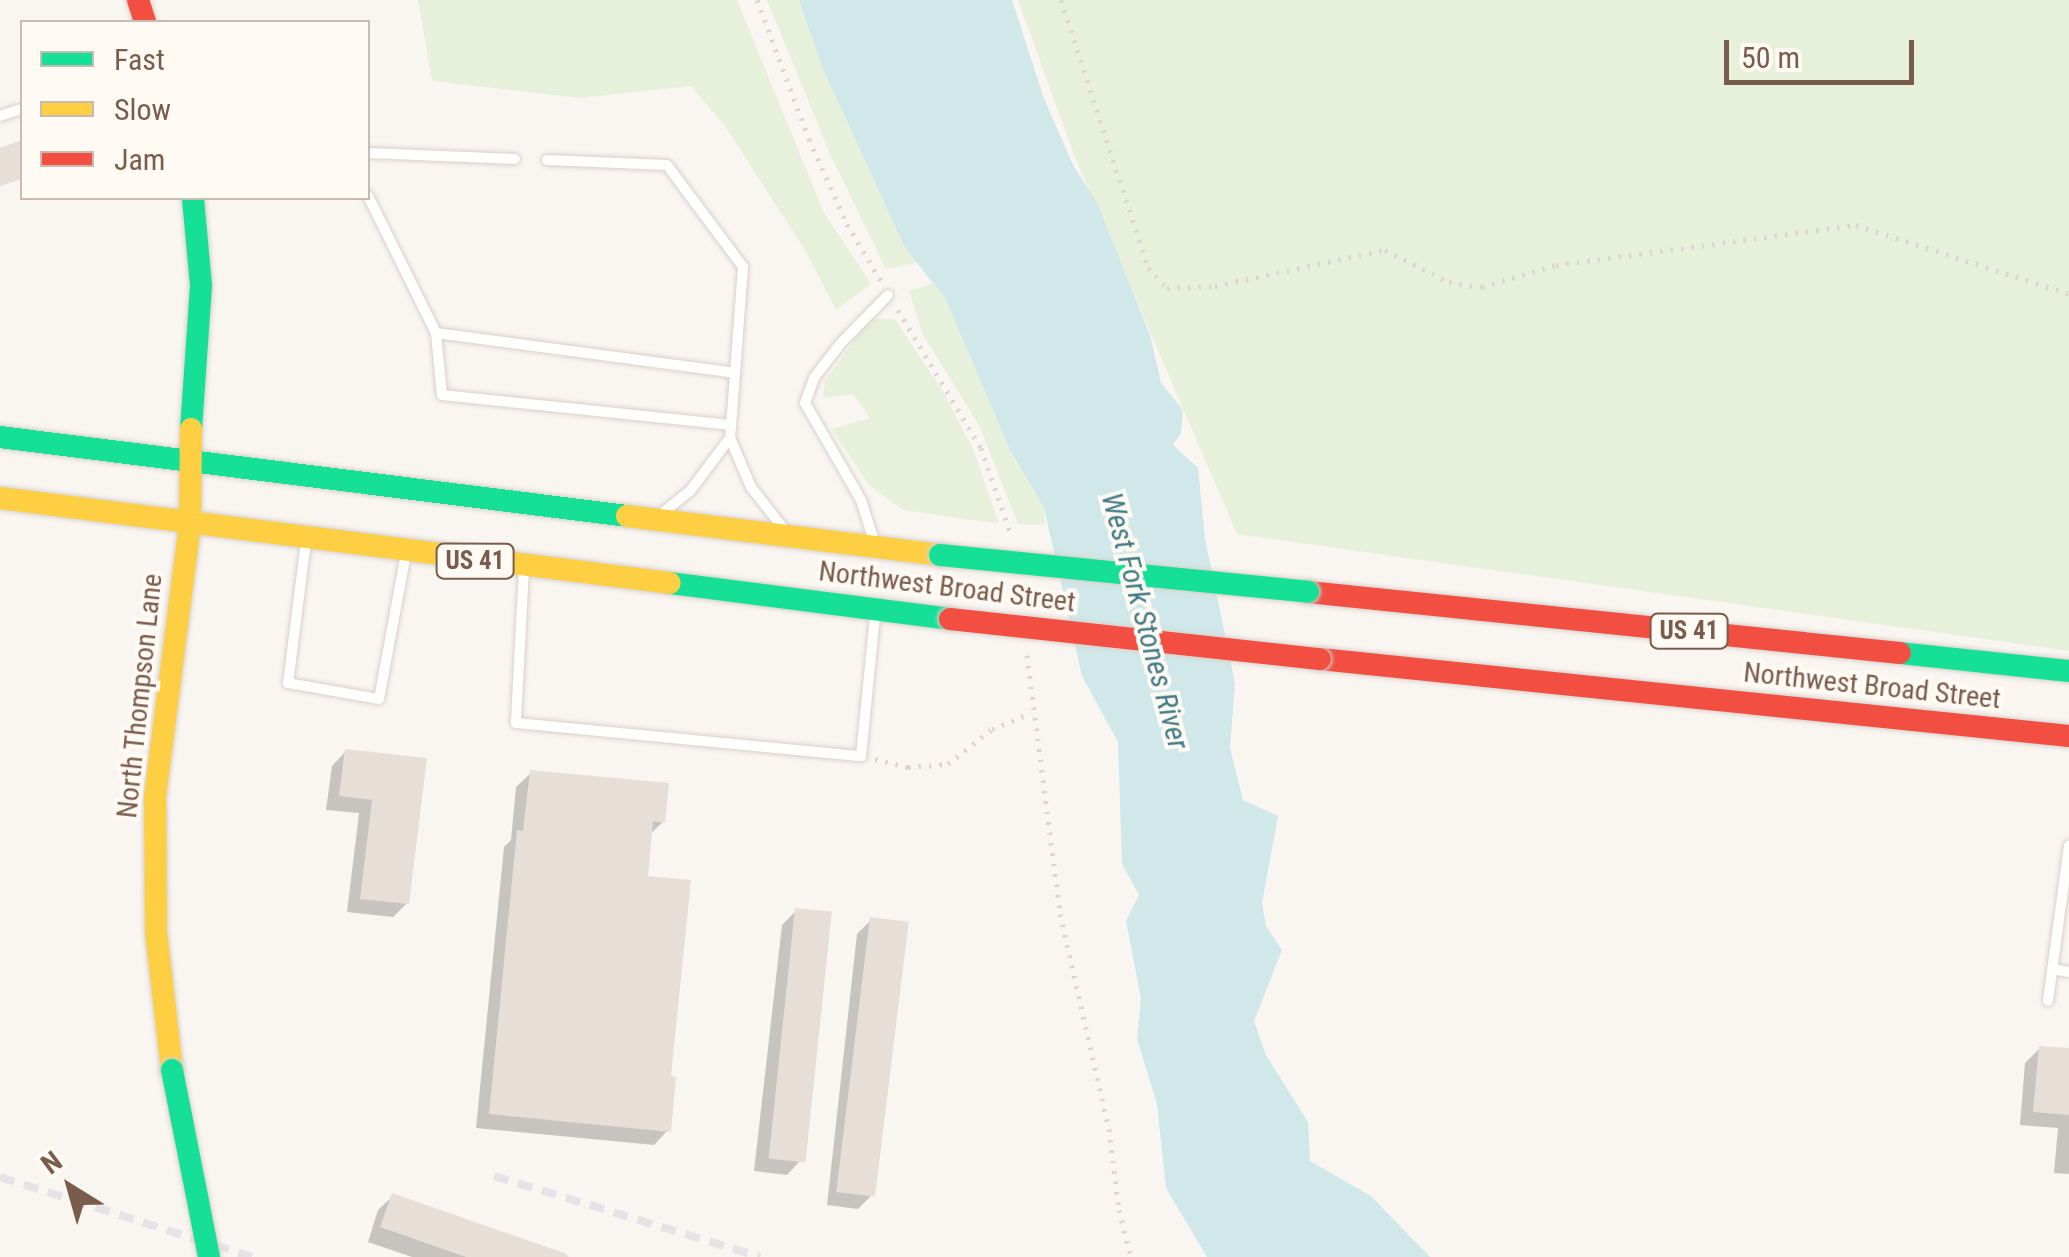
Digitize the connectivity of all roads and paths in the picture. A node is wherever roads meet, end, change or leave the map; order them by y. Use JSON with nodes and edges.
{"nodes":[{"id":1,"x":1061,"y":0,"type":"edge"},
{"id":2,"x":370,"y":153,"type":"edge"},
{"id":3,"x":516,"y":159,"type":"dead end"},
{"id":4,"x":546,"y":160,"type":"dead end"},
{"id":5,"x":194,"y":200,"type":"edge"},
{"id":6,"x":370,"y":200,"type":"edge"},
{"id":7,"x":888,"y":294,"type":"dead end"},
{"id":8,"x":2069,"y":294,"type":"edge"},
{"id":9,"x":436,"y":333,"type":"junction"},
{"id":10,"x":484,"y":340,"type":"junction"},
{"id":11,"x":516,"y":344,"type":"junction"},
{"id":12,"x":554,"y":349,"type":"junction"},
{"id":13,"x":581,"y":352,"type":"junction"},
{"id":14,"x":481,"y":356,"type":"dead end"},
{"id":15,"x":613,"y":357,"type":"junction"},
{"id":16,"x":514,"y":360,"type":"dead end"},
{"id":17,"x":648,"y":362,"type":"junction"},
{"id":18,"x":552,"y":364,"type":"dead end"},
{"id":19,"x":579,"y":367,"type":"dead end"},
{"id":20,"x":611,"y":370,"type":"dead end"},
{"id":21,"x":646,"y":374,"type":"dead end"},
{"id":22,"x":734,"y":374,"type":"junction"},
{"id":23,"x":731,"y":425,"type":"junction"},
{"id":24,"x":0,"y":437,"type":"edge"},
{"id":25,"x":730,"y":438,"type":"junction"},
{"id":26,"x":189,"y":462,"type":"junction"},
{"id":27,"x":0,"y":498,"type":"edge"},
{"id":28,"x":653,"y":520,"type":"junction"},
{"id":29,"x":190,"y":524,"type":"junction"},
{"id":30,"x":790,"y":536,"type":"junction"},
{"id":31,"x":306,"y":540,"type":"junction"},
{"id":32,"x":876,"y":547,"type":"junction"},
{"id":33,"x":406,"y":552,"type":"junction"},
{"id":34,"x":524,"y":567,"type":"junction"},
{"id":35,"x":876,"y":610,"type":"junction"},
{"id":36,"x":2069,"y":671,"type":"edge"},
{"id":37,"x":1031,"y":713,"type":"dead end"},
{"id":38,"x":2069,"y":736,"type":"edge"},
{"id":39,"x":861,"y":756,"type":"junction"},
{"id":40,"x":2069,"y":844,"type":"edge"},
{"id":41,"x":2065,"y":902,"type":"edge"},
{"id":42,"x":2052,"y":969,"type":"junction"},
{"id":43,"x":2069,"y":972,"type":"edge"},
{"id":44,"x":2048,"y":1001,"type":"dead end"},
{"id":45,"x":209,"y":1257,"type":"edge"}],
"edges":[{"from":1,"to":8,"type":"path"},
{"from":2,"to":3,"type":"lane"},
{"from":4,"to":22,"type":"lane"},
{"from":5,"to":26,"type":"main road","name":"North Thompson Lane"},
{"from":6,"to":9,"type":"lane"},
{"from":7,"to":32,"type":"lane"},
{"from":9,"to":10,"type":"lane"},
{"from":9,"to":23,"type":"lane"},
{"from":10,"to":11,"type":"lane"},
{"from":10,"to":14,"type":"lane"},
{"from":11,"to":12,"type":"lane"},
{"from":11,"to":16,"type":"lane"},
{"from":12,"to":13,"type":"lane"},
{"from":12,"to":18,"type":"lane"},
{"from":13,"to":15,"type":"lane"},
{"from":13,"to":19,"type":"lane"},
{"from":15,"to":17,"type":"lane"},
{"from":15,"to":20,"type":"lane"},
{"from":17,"to":21,"type":"lane"},
{"from":17,"to":22,"type":"lane"},
{"from":22,"to":23,"type":"lane"},
{"from":23,"to":25,"type":"lane"},
{"from":24,"to":26,"type":"main road","name":"Northwest Broad Street","number":"US 41"},
{"from":25,"to":28,"type":"lane"},
{"from":25,"to":30,"type":"lane"},
{"from":26,"to":28,"type":"main road","name":"Northwest Broad Street","number":"US 41"},
{"from":26,"to":29,"type":"main road","name":"North Thompson Lane"},
{"from":27,"to":29,"type":"main road","name":"Northwest Broad Street","number":"US 41"},
{"from":28,"to":30,"type":"main road","name":"Northwest Broad Street","number":"US 41"},
{"from":29,"to":31,"type":"main road","name":"Northwest Broad Street","number":"US 41"},
{"from":29,"to":45,"type":"main road","name":"North Thompson Lane","bridge":true},
{"from":30,"to":32,"type":"main road","name":"Northwest Broad Street","number":"US 41"},
{"from":31,"to":33,"type":"main road","name":"Northwest Broad Street","number":"US 41"},
{"from":31,"to":33,"type":"lane"},
{"from":32,"to":36,"type":"main road","name":"Northwest Broad Street","number":"US 41","bridge":true},
{"from":33,"to":34,"type":"main road","name":"Northwest Broad Street","number":"US 41"},
{"from":34,"to":35,"type":"main road","name":"Northwest Broad Street","number":"US 41"},
{"from":34,"to":39,"type":"lane"},
{"from":35,"to":38,"type":"main road","name":"Northwest Broad Street","number":"US 41","bridge":true},
{"from":35,"to":39,"type":"lane"},
{"from":37,"to":39,"type":"path"},
{"from":40,"to":41,"type":"lane"},
{"from":41,"to":42,"type":"lane"},
{"from":42,"to":43,"type":"lane"},
{"from":42,"to":44,"type":"lane"}]}
